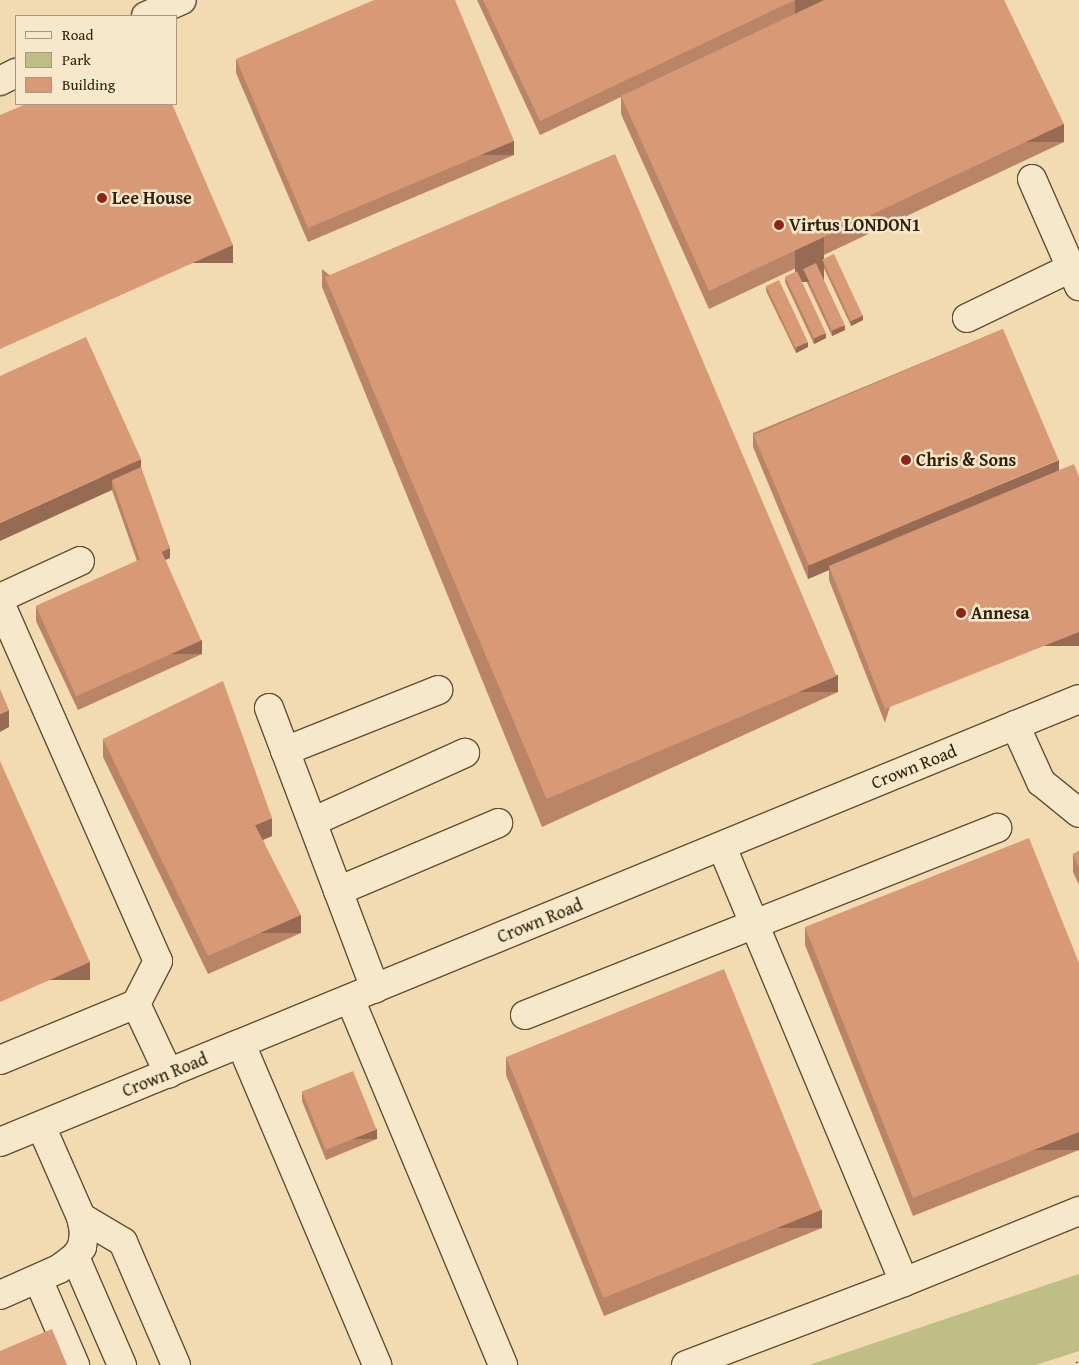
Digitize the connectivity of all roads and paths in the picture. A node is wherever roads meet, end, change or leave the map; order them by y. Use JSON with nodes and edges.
{"nodes":[{"id":1,"x":182,"y":0,"type":"edge"},
{"id":2,"x":148,"y":15,"type":"edge"},
{"id":3,"x":15,"y":73,"type":"edge"},
{"id":4,"x":0,"y":80,"type":"edge"},
{"id":5,"x":1032,"y":179,"type":"dead end"},
{"id":6,"x":1075,"y":277,"type":"edge"},
{"id":7,"x":967,"y":318,"type":"dead end"},
{"id":8,"x":80,"y":561,"type":"dead end"},
{"id":9,"x":0,"y":598,"type":"edge"},
{"id":10,"x":0,"y":603,"type":"edge"},
{"id":11,"x":438,"y":690,"type":"dead end"},
{"id":12,"x":1079,"y":698,"type":"edge"},
{"id":13,"x":269,"y":708,"type":"dead end"},
{"id":14,"x":1015,"y":725,"type":"junction"},
{"id":15,"x":285,"y":751,"type":"junction"},
{"id":16,"x":465,"y":753,"type":"dead end"},
{"id":17,"x":1079,"y":813,"type":"edge"},
{"id":18,"x":312,"y":822,"type":"junction"},
{"id":19,"x":498,"y":823,"type":"dead end"},
{"id":20,"x":997,"y":828,"type":"dead end"},
{"id":21,"x":722,"y":846,"type":"junction"},
{"id":22,"x":338,"y":891,"type":"junction"},
{"id":23,"x":754,"y":922,"type":"junction"},
{"id":24,"x":375,"y":989,"type":"junction"},
{"id":25,"x":350,"y":999,"type":"junction"},
{"id":26,"x":136,"y":1004,"type":"junction"},
{"id":27,"x":525,"y":1015,"type":"dead end"},
{"id":28,"x":241,"y":1044,"type":"junction"},
{"id":29,"x":0,"y":1060,"type":"edge"},
{"id":30,"x":169,"y":1074,"type":"junction"},
{"id":31,"x":41,"y":1126,"type":"junction"},
{"id":32,"x":0,"y":1142,"type":"edge"},
{"id":33,"x":1079,"y":1211,"type":"edge"},
{"id":34,"x":81,"y":1217,"type":"junction"},
{"id":35,"x":75,"y":1257,"type":"junction"},
{"id":36,"x":38,"y":1279,"type":"junction"},
{"id":37,"x":904,"y":1282,"type":"junction"},
{"id":38,"x":0,"y":1295,"type":"edge"},
{"id":39,"x":75,"y":1365,"type":"edge"},
{"id":40,"x":122,"y":1365,"type":"edge"},
{"id":41,"x":176,"y":1365,"type":"edge"},
{"id":42,"x":377,"y":1365,"type":"edge"},
{"id":43,"x":503,"y":1365,"type":"edge"},
{"id":44,"x":686,"y":1365,"type":"edge"}],
"edges":[{"from":1,"to":2,"type":"street"},
{"from":3,"to":4,"type":"street"},
{"from":5,"to":6,"type":"street"},
{"from":6,"to":7,"type":"street"},
{"from":8,"to":9,"type":"street"},
{"from":10,"to":26,"type":"street"},
{"from":11,"to":15,"type":"street"},
{"from":12,"to":14,"type":"street","name":"Crown Road"},
{"from":13,"to":15,"type":"street"},
{"from":14,"to":17,"type":"street"},
{"from":14,"to":21,"type":"street","name":"Crown Road"},
{"from":15,"to":18,"type":"street"},
{"from":16,"to":18,"type":"street"},
{"from":18,"to":22,"type":"street"},
{"from":19,"to":22,"type":"street"},
{"from":20,"to":23,"type":"street"},
{"from":21,"to":23,"type":"street"},
{"from":21,"to":24,"type":"street","name":"Crown Road"},
{"from":22,"to":24,"type":"street"},
{"from":23,"to":27,"type":"street"},
{"from":23,"to":37,"type":"street"},
{"from":24,"to":25,"type":"street","name":"Crown Road"},
{"from":25,"to":28,"type":"street","name":"Crown Road"},
{"from":25,"to":43,"type":"street"},
{"from":26,"to":29,"type":"street"},
{"from":26,"to":30,"type":"street"},
{"from":28,"to":30,"type":"street","name":"Crown Road"},
{"from":28,"to":42,"type":"street"},
{"from":30,"to":31,"type":"street","name":"Crown Road"},
{"from":31,"to":32,"type":"street","name":"Crown Road"},
{"from":31,"to":34,"type":"street"},
{"from":33,"to":37,"type":"street"},
{"from":34,"to":35,"type":"street"},
{"from":34,"to":41,"type":"street"},
{"from":35,"to":36,"type":"street"},
{"from":35,"to":40,"type":"street"},
{"from":36,"to":38,"type":"street"},
{"from":36,"to":39,"type":"street"},
{"from":37,"to":44,"type":"street"}]}
